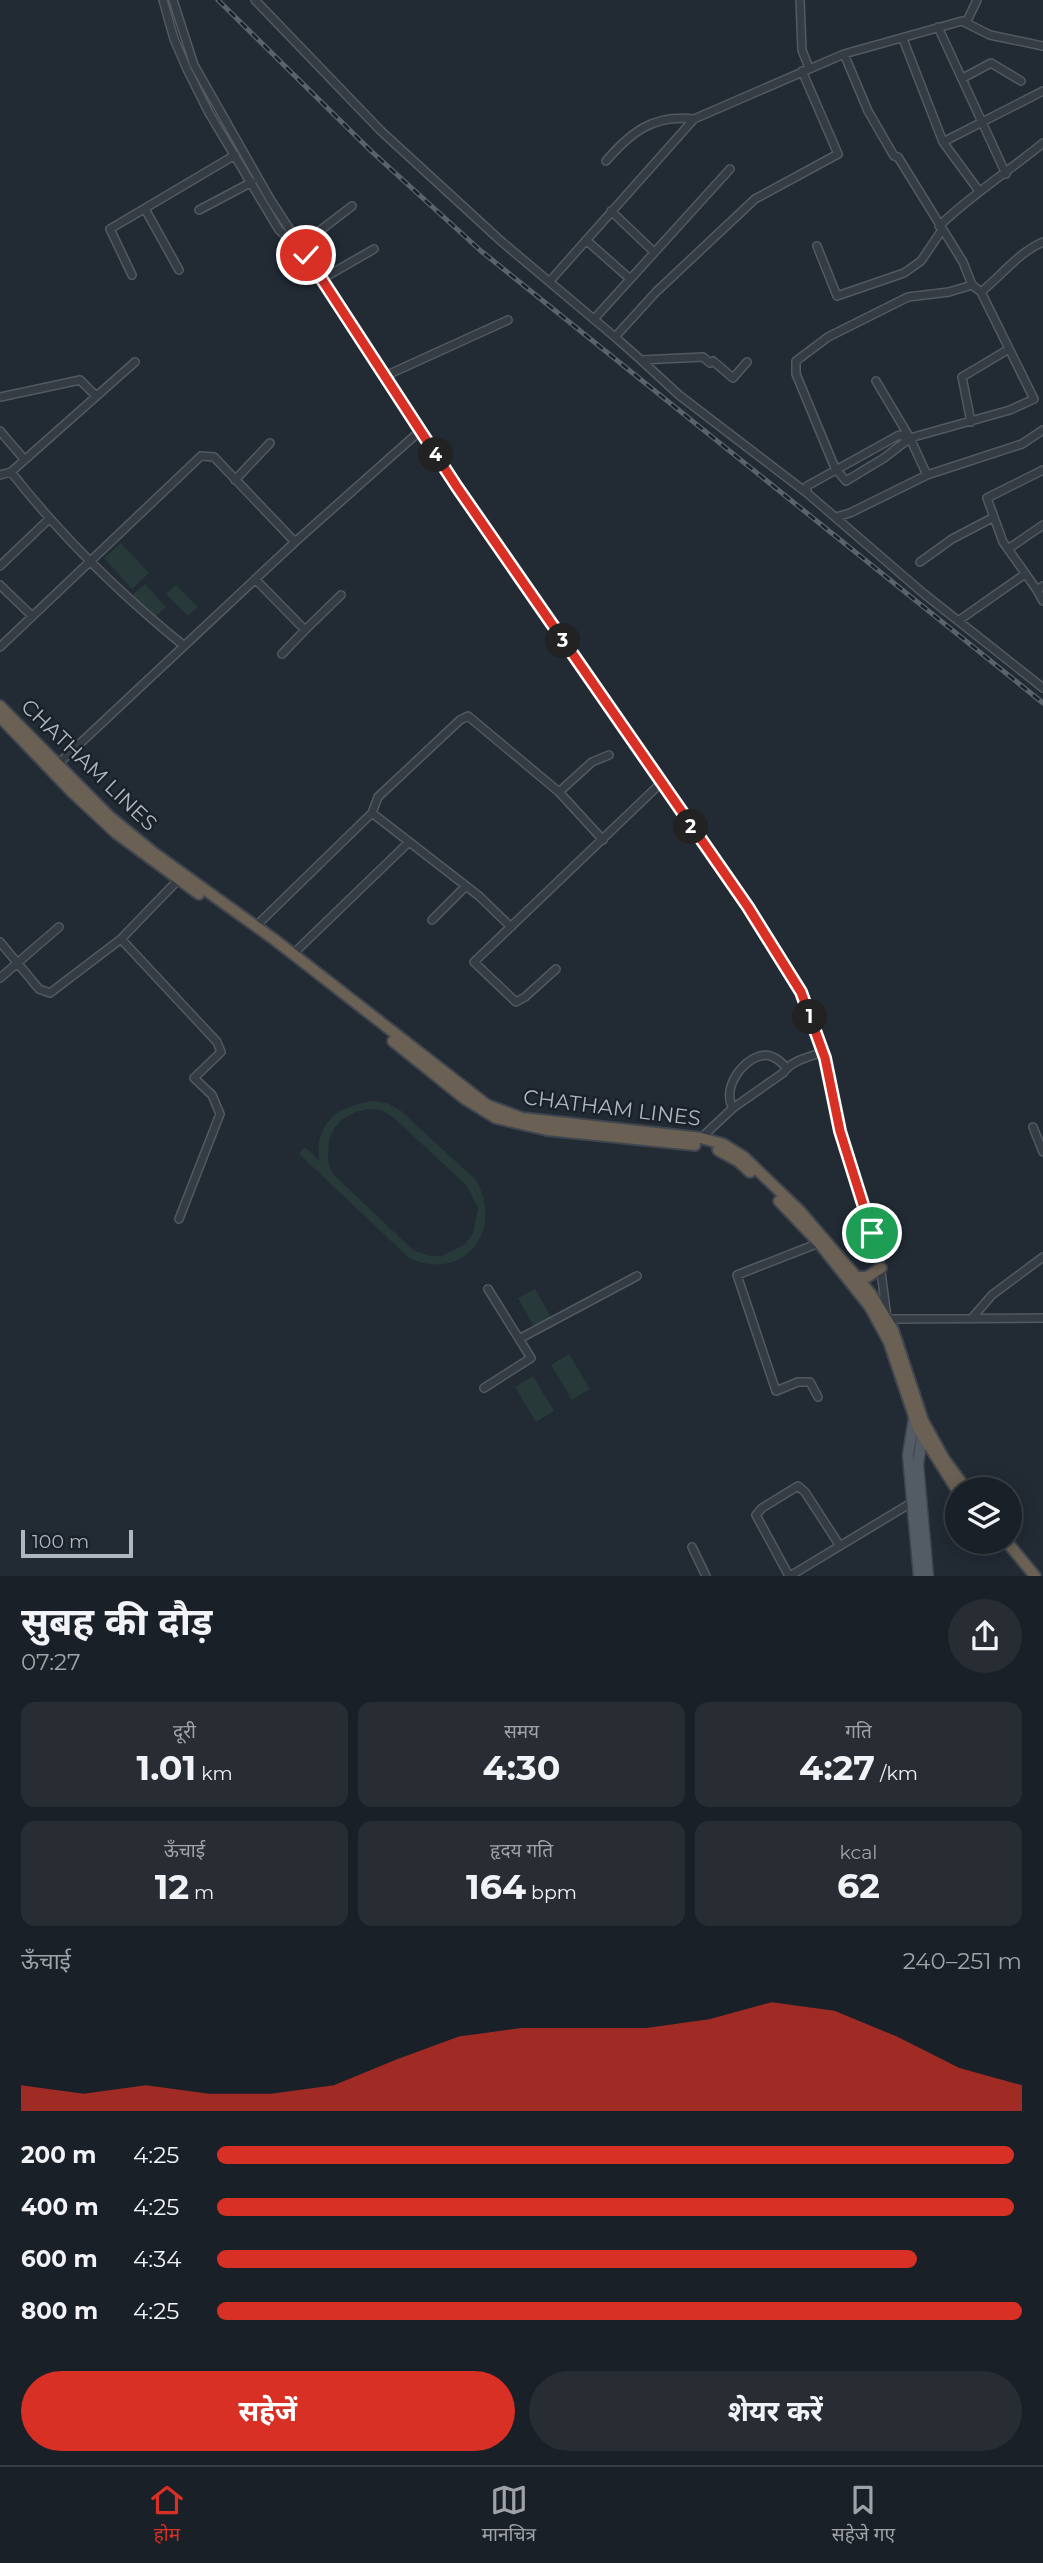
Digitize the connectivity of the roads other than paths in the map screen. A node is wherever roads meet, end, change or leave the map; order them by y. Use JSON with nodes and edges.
{"nodes":[{"id":1,"x":163,"y":0,"type":"edge"},
{"id":2,"x":173,"y":0,"type":"edge"},
{"id":3,"x":255,"y":0,"type":"edge"},
{"id":4,"x":800,"y":0,"type":"edge"},
{"id":5,"x":977,"y":0,"type":"edge"},
{"id":6,"x":967,"y":23,"type":"junction"},
{"id":7,"x":938,"y":27,"type":"junction"},
{"id":8,"x":903,"y":39,"type":"junction"},
{"id":9,"x":1043,"y":46,"type":"edge"},
{"id":10,"x":844,"y":54,"type":"junction"},
{"id":11,"x":805,"y":70,"type":"junction"},
{"id":12,"x":963,"y":78,"type":"junction"},
{"id":13,"x":1021,"y":81,"type":"dead end"},
{"id":14,"x":1043,"y":90,"type":"edge"},
{"id":15,"x":694,"y":119,"type":"junction"},
{"id":16,"x":982,"y":120,"type":"junction"},
{"id":17,"x":943,"y":142,"type":"junction"},
{"id":18,"x":1043,"y":143,"type":"edge"},
{"id":19,"x":235,"y":155,"type":"junction"},
{"id":20,"x":606,"y":161,"type":"dead end"},
{"id":21,"x":730,"y":169,"type":"dead end"},
{"id":22,"x":1006,"y":174,"type":"junction"},
{"id":23,"x":252,"y":182,"type":"junction"},
{"id":24,"x":979,"y":191,"type":"junction"},
{"id":25,"x":352,"y":206,"type":"dead end"},
{"id":26,"x":145,"y":209,"type":"junction"},
{"id":27,"x":199,"y":210,"type":"dead end"},
{"id":28,"x":611,"y":211,"type":"junction"},
{"id":29,"x":940,"y":228,"type":"junction"},
{"id":30,"x":586,"y":240,"type":"junction"},
{"id":31,"x":1043,"y":242,"type":"edge"},
{"id":32,"x":300,"y":246,"type":"junction"},
{"id":33,"x":817,"y":246,"type":"dead end"},
{"id":34,"x":374,"y":248,"type":"dead end"},
{"id":35,"x":654,"y":252,"type":"junction"},
{"id":36,"x":306,"y":255,"type":"junction"},
{"id":37,"x":179,"y":270,"type":"dead end"},
{"id":38,"x":132,"y":275,"type":"dead end"},
{"id":39,"x":629,"y":278,"type":"junction"},
{"id":40,"x":321,"y":279,"type":"junction"},
{"id":41,"x":550,"y":281,"type":"junction"},
{"id":42,"x":972,"y":285,"type":"junction"},
{"id":43,"x":981,"y":292,"type":"junction"},
{"id":44,"x":595,"y":318,"type":"junction"},
{"id":45,"x":508,"y":320,"type":"dead end"},
{"id":46,"x":615,"y":337,"type":"junction"},
{"id":47,"x":1009,"y":349,"type":"junction"},
{"id":48,"x":641,"y":360,"type":"junction"},
{"id":49,"x":135,"y":362,"type":"dead end"},
{"id":50,"x":747,"y":362,"type":"dead end"},
{"id":51,"x":385,"y":376,"type":"junction"},
{"id":52,"x":876,"y":381,"type":"dead end"},
{"id":53,"x":96,"y":396,"type":"junction"},
{"id":54,"x":1043,"y":396,"type":"edge"},
{"id":55,"x":0,"y":397,"type":"edge"},
{"id":56,"x":1034,"y":399,"type":"junction"},
{"id":57,"x":971,"y":422,"type":"junction"},
{"id":58,"x":1043,"y":429,"type":"edge"},
{"id":59,"x":0,"y":431,"type":"edge"},
{"id":60,"x":420,"y":431,"type":"junction"},
{"id":61,"x":910,"y":438,"type":"junction"},
{"id":62,"x":270,"y":443,"type":"dead end"},
{"id":63,"x":24,"y":459,"type":"junction"},
{"id":64,"x":835,"y":468,"type":"junction"},
{"id":65,"x":1043,"y":470,"type":"edge"},
{"id":66,"x":10,"y":472,"type":"junction"},
{"id":67,"x":0,"y":475,"type":"edge"},
{"id":68,"x":927,"y":475,"type":"junction"},
{"id":69,"x":235,"y":480,"type":"junction"},
{"id":70,"x":807,"y":492,"type":"junction"},
{"id":71,"x":836,"y":517,"type":"junction"},
{"id":72,"x":994,"y":517,"type":"junction"},
{"id":73,"x":48,"y":520,"type":"junction"},
{"id":74,"x":1043,"y":525,"type":"edge"},
{"id":75,"x":295,"y":542,"type":"junction"},
{"id":76,"x":1008,"y":549,"type":"junction"},
{"id":77,"x":89,"y":562,"type":"junction"},
{"id":78,"x":920,"y":562,"type":"dead end"},
{"id":79,"x":0,"y":566,"type":"edge"},
{"id":80,"x":1025,"y":574,"type":"junction"},
{"id":81,"x":255,"y":579,"type":"junction"},
{"id":82,"x":0,"y":585,"type":"edge"},
{"id":83,"x":1040,"y":588,"type":"edge"},
{"id":84,"x":341,"y":595,"type":"dead end"},
{"id":85,"x":1043,"y":601,"type":"edge"},
{"id":86,"x":32,"y":616,"type":"junction"},
{"id":87,"x":958,"y":621,"type":"junction"},
{"id":88,"x":304,"y":630,"type":"junction"},
{"id":89,"x":183,"y":645,"type":"junction"},
{"id":90,"x":0,"y":646,"type":"edge"},
{"id":91,"x":282,"y":654,"type":"dead end"},
{"id":92,"x":1043,"y":688,"type":"edge"},
{"id":93,"x":0,"y":706,"type":"edge"},
{"id":94,"x":0,"y":717,"type":"edge"},
{"id":95,"x":610,"y":755,"type":"dead end"},
{"id":96,"x":57,"y":765,"type":"junction"},
{"id":97,"x":661,"y":783,"type":"junction"},
{"id":98,"x":559,"y":792,"type":"junction"},
{"id":99,"x":372,"y":813,"type":"junction"},
{"id":100,"x":603,"y":840,"type":"junction"},
{"id":101,"x":409,"y":842,"type":"junction"},
{"id":102,"x":178,"y":880,"type":"junction"},
{"id":103,"x":465,"y":887,"type":"junction"},
{"id":104,"x":229,"y":911,"type":"junction"},
{"id":105,"x":432,"y":920,"type":"dead end"},
{"id":106,"x":256,"y":926,"type":"junction"},
{"id":107,"x":59,"y":927,"type":"dead end"},
{"id":108,"x":511,"y":927,"type":"junction"},
{"id":109,"x":121,"y":939,"type":"junction"},
{"id":110,"x":0,"y":942,"type":"edge"},
{"id":111,"x":293,"y":954,"type":"junction"},
{"id":112,"x":17,"y":964,"type":"junction"},
{"id":113,"x":556,"y":969,"type":"dead end"},
{"id":114,"x":0,"y":978,"type":"edge"},
{"id":115,"x":823,"y":1052,"type":"junction"},
{"id":116,"x":786,"y":1068,"type":"junction"},
{"id":117,"x":733,"y":1108,"type":"junction"},
{"id":118,"x":1033,"y":1127,"type":"dead end"},
{"id":119,"x":701,"y":1138,"type":"junction"},
{"id":120,"x":1043,"y":1152,"type":"edge"},
{"id":121,"x":179,"y":1219,"type":"dead end"},
{"id":122,"x":819,"y":1243,"type":"junction"},
{"id":123,"x":1043,"y":1257,"type":"edge"},
{"id":124,"x":881,"y":1268,"type":"junction"},
{"id":125,"x":637,"y":1276,"type":"dead end"},
{"id":126,"x":858,"y":1277,"type":"junction"},
{"id":127,"x":488,"y":1289,"type":"dead end"},
{"id":128,"x":972,"y":1318,"type":"junction"},
{"id":129,"x":1043,"y":1318,"type":"edge"},
{"id":130,"x":883,"y":1321,"type":"junction"},
{"id":131,"x":519,"y":1339,"type":"junction"},
{"id":132,"x":484,"y":1388,"type":"dead end"},
{"id":133,"x":818,"y":1397,"type":"dead end"},
{"id":134,"x":914,"y":1418,"type":"junction"},
{"id":135,"x":922,"y":1435,"type":"junction"},
{"id":136,"x":949,"y":1477,"type":"edge"},
{"id":137,"x":957,"y":1477,"type":"edge"},
{"id":138,"x":911,"y":1503,"type":"junction"},
{"id":139,"x":840,"y":1546,"type":"junction"},
{"id":140,"x":692,"y":1547,"type":"dead end"},
{"id":141,"x":1008,"y":1554,"type":"edge"},
{"id":142,"x":1017,"y":1554,"type":"edge"},
{"id":143,"x":706,"y":1576,"type":"edge"},
{"id":144,"x":790,"y":1576,"type":"edge"},
{"id":145,"x":919,"y":1576,"type":"edge"},
{"id":146,"x":928,"y":1576,"type":"edge"},
{"id":147,"x":1026,"y":1576,"type":"edge"},
{"id":148,"x":1035,"y":1576,"type":"edge"}],
"edges":[{"from":1,"to":19,"type":"street"},
{"from":2,"to":32,"type":"street"},
{"from":3,"to":41,"type":"street"},
{"from":4,"to":11,"type":"street"},
{"from":5,"to":6,"type":"street"},
{"from":6,"to":7,"type":"street"},
{"from":6,"to":9,"type":"street"},
{"from":7,"to":8,"type":"street"},
{"from":7,"to":12,"type":"street"},
{"from":8,"to":10,"type":"street"},
{"from":8,"to":17,"type":"street"},
{"from":10,"to":11,"type":"street"},
{"from":10,"to":29,"type":"street"},
{"from":11,"to":15,"type":"street"},
{"from":11,"to":46,"type":"street"},
{"from":12,"to":13,"type":"street"},
{"from":12,"to":16,"type":"street"},
{"from":14,"to":16,"type":"street"},
{"from":15,"to":20,"type":"street"},
{"from":15,"to":28,"type":"street"},
{"from":16,"to":17,"type":"street"},
{"from":16,"to":22,"type":"street"},
{"from":17,"to":24,"type":"street"},
{"from":18,"to":22,"type":"street"},
{"from":19,"to":23,"type":"street"},
{"from":19,"to":26,"type":"street"},
{"from":21,"to":35,"type":"street"},
{"from":22,"to":24,"type":"street"},
{"from":23,"to":27,"type":"street"},
{"from":23,"to":36,"type":"street"},
{"from":24,"to":29,"type":"street"},
{"from":25,"to":32,"type":"street"},
{"from":26,"to":37,"type":"street"},
{"from":26,"to":38,"type":"street"},
{"from":28,"to":30,"type":"street"},
{"from":28,"to":35,"type":"street"},
{"from":29,"to":33,"type":"street"},
{"from":29,"to":42,"type":"street"},
{"from":30,"to":39,"type":"street"},
{"from":30,"to":41,"type":"street"},
{"from":31,"to":43,"type":"street"},
{"from":32,"to":36,"type":"street"},
{"from":34,"to":40,"type":"street"},
{"from":35,"to":39,"type":"street"},
{"from":36,"to":40,"type":"street"},
{"from":39,"to":44,"type":"street"},
{"from":40,"to":51,"type":"street"},
{"from":41,"to":44,"type":"street"},
{"from":42,"to":43,"type":"street"},
{"from":42,"to":64,"type":"street"},
{"from":43,"to":47,"type":"street"},
{"from":44,"to":46,"type":"street"},
{"from":45,"to":51,"type":"street"},
{"from":46,"to":48,"type":"street"},
{"from":47,"to":56,"type":"street"},
{"from":47,"to":57,"type":"street"},
{"from":48,"to":50,"type":"street"},
{"from":48,"to":70,"type":"street"},
{"from":49,"to":53,"type":"street"},
{"from":51,"to":60,"type":"street"},
{"from":52,"to":61,"type":"street"},
{"from":53,"to":55,"type":"street"},
{"from":53,"to":63,"type":"street"},
{"from":54,"to":56,"type":"street"},
{"from":56,"to":57,"type":"street"},
{"from":57,"to":61,"type":"street"},
{"from":58,"to":68,"type":"street"},
{"from":59,"to":63,"type":"street"},
{"from":60,"to":75,"type":"street"},
{"from":60,"to":97,"type":"street"},
{"from":61,"to":64,"type":"street"},
{"from":61,"to":64,"type":"street"},
{"from":61,"to":68,"type":"street"},
{"from":62,"to":69,"type":"street"},
{"from":63,"to":66,"type":"street"},
{"from":64,"to":70,"type":"street"},
{"from":65,"to":72,"type":"street"},
{"from":66,"to":67,"type":"street"},
{"from":66,"to":73,"type":"street"},
{"from":68,"to":71,"type":"street"},
{"from":69,"to":75,"type":"street"},
{"from":69,"to":77,"type":"street"},
{"from":70,"to":71,"type":"street"},
{"from":71,"to":87,"type":"street"},
{"from":72,"to":76,"type":"street"},
{"from":72,"to":78,"type":"street"},
{"from":73,"to":77,"type":"street"},
{"from":73,"to":79,"type":"street"},
{"from":74,"to":76,"type":"street"},
{"from":75,"to":81,"type":"street"},
{"from":76,"to":80,"type":"street"},
{"from":77,"to":86,"type":"street"},
{"from":77,"to":89,"type":"street"},
{"from":80,"to":83,"type":"street"},
{"from":80,"to":87,"type":"street"},
{"from":81,"to":88,"type":"street"},
{"from":81,"to":89,"type":"street"},
{"from":82,"to":86,"type":"street"},
{"from":83,"to":85,"type":"street"},
{"from":84,"to":88,"type":"street"},
{"from":86,"to":90,"type":"street"},
{"from":87,"to":92,"type":"street"},
{"from":88,"to":91,"type":"street"},
{"from":89,"to":96,"type":"street"},
{"from":93,"to":96,"type":"highway","name":"CHATHAM LINES"},
{"from":94,"to":102,"type":"highway","name":"CHATHAM LINES"},
{"from":95,"to":98,"type":"street"},
{"from":96,"to":104,"type":"highway","name":"CHATHAM LINES"},
{"from":97,"to":100,"type":"street"},
{"from":97,"to":115,"type":"street"},
{"from":98,"to":99,"type":"street"},
{"from":98,"to":100,"type":"street"},
{"from":99,"to":101,"type":"street"},
{"from":99,"to":106,"type":"street"},
{"from":100,"to":108,"type":"street"},
{"from":101,"to":103,"type":"street"},
{"from":101,"to":111,"type":"street"},
{"from":102,"to":104,"type":"highway","name":"CHATHAM LINES"},
{"from":102,"to":109,"type":"street"},
{"from":103,"to":105,"type":"street"},
{"from":103,"to":108,"type":"street"},
{"from":104,"to":106,"type":"highway","name":"CHATHAM LINES"},
{"from":104,"to":122,"type":"highway","name":"CHATHAM LINES"},
{"from":106,"to":111,"type":"highway","name":"CHATHAM LINES"},
{"from":107,"to":112,"type":"street"},
{"from":108,"to":113,"type":"street"},
{"from":109,"to":112,"type":"street"},
{"from":109,"to":121,"type":"street"},
{"from":110,"to":112,"type":"street"},
{"from":111,"to":119,"type":"highway","name":"CHATHAM LINES"},
{"from":112,"to":114,"type":"street"},
{"from":115,"to":116,"type":"street"},
{"from":115,"to":124,"type":"street"},
{"from":116,"to":117,"type":"street"},
{"from":116,"to":117,"type":"street"},
{"from":117,"to":119,"type":"street"},
{"from":118,"to":120,"type":"street"},
{"from":119,"to":126,"type":"highway","name":"CHATHAM LINES"},
{"from":122,"to":130,"type":"highway","name":"CHATHAM LINES"},
{"from":122,"to":133,"type":"street"},
{"from":123,"to":128,"type":"street"},
{"from":124,"to":126,"type":"highway"},
{"from":124,"to":130,"type":"street"},
{"from":125,"to":131,"type":"street"},
{"from":126,"to":130,"type":"highway","name":"CHATHAM LINES"},
{"from":127,"to":131,"type":"street"},
{"from":128,"to":129,"type":"street"},
{"from":128,"to":130,"type":"street"},
{"from":130,"to":134,"type":"highway","name":"CHATHAM LINES"},
{"from":130,"to":137,"type":"highway","name":"CHATHAM LINES"},
{"from":131,"to":132,"type":"street"},
{"from":134,"to":135,"type":"highway","name":"CHATHAM LINES"},
{"from":134,"to":138,"type":"main road"},
{"from":135,"to":136,"type":"highway","name":"CHATHAM LINES"},
{"from":135,"to":146,"type":"main road"},
{"from":138,"to":139,"type":"street"},
{"from":138,"to":145,"type":"main road"},
{"from":139,"to":144,"type":"street"},
{"from":139,"to":144,"type":"street"},
{"from":140,"to":143,"type":"street"},
{"from":141,"to":147,"type":"highway"},
{"from":142,"to":148,"type":"highway"}]}
